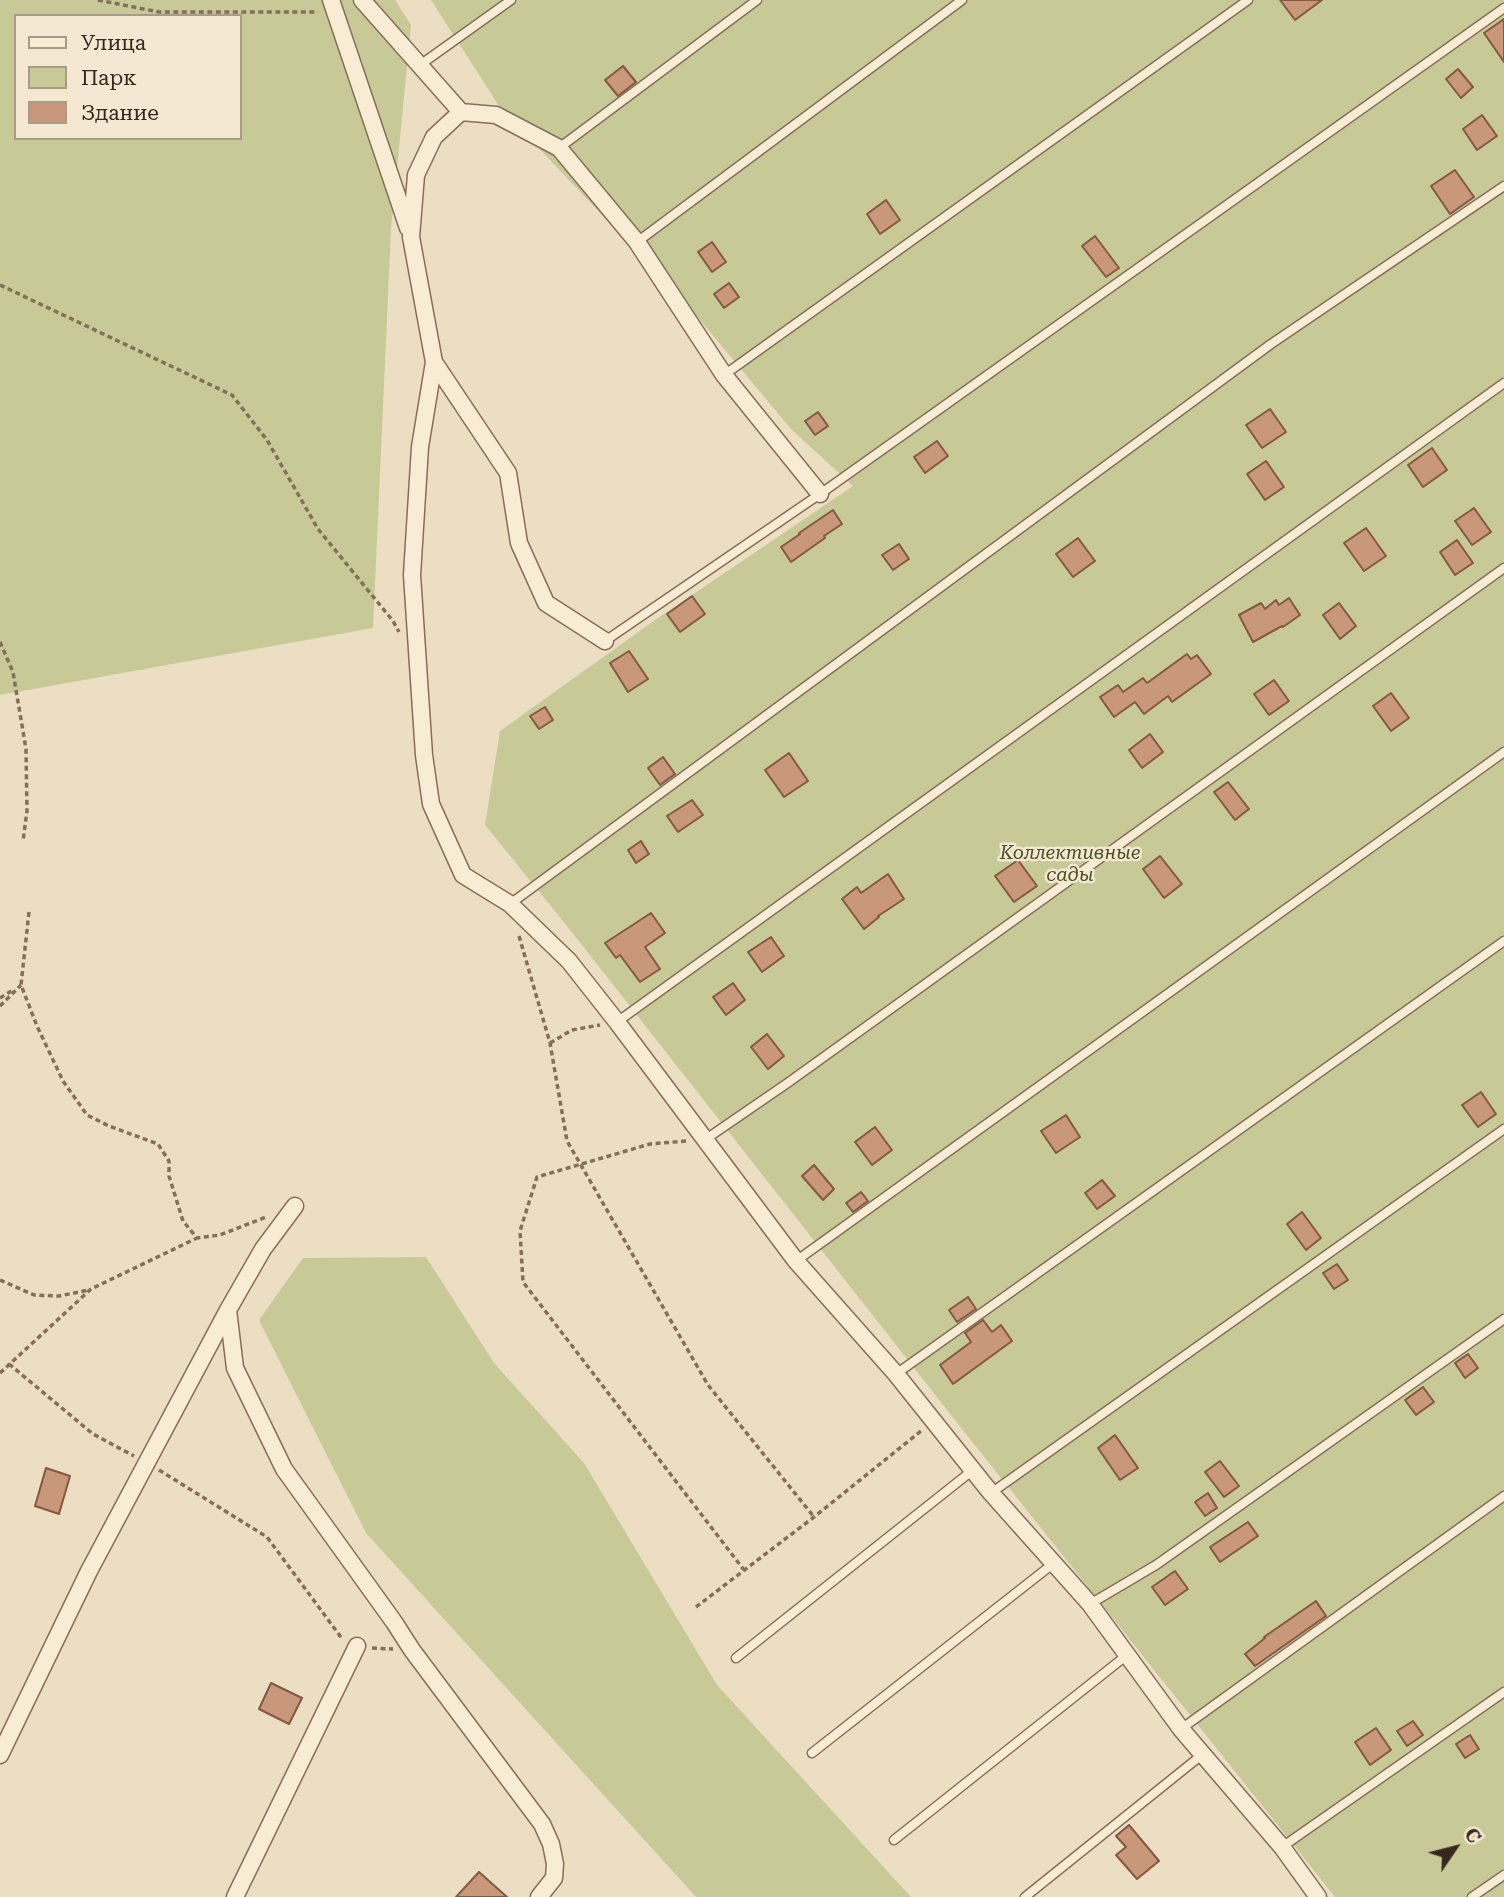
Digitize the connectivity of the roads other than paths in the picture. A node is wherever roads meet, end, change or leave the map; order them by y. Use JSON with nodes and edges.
{"nodes":[{"id":1,"x":362,"y":0,"type":"edge"},
{"id":2,"x":511,"y":0,"type":"edge"},
{"id":3,"x":757,"y":0,"type":"edge"},
{"id":4,"x":962,"y":0,"type":"edge"},
{"id":5,"x":1248,"y":0,"type":"edge"},
{"id":6,"x":333,"y":6,"type":"edge"},
{"id":7,"x":1504,"y":8,"type":"edge"},
{"id":8,"x":420,"y":65,"type":"junction"},
{"id":9,"x":461,"y":112,"type":"junction"},
{"id":10,"x":559,"y":148,"type":"junction"},
{"id":11,"x":1504,"y":186,"type":"edge"},
{"id":12,"x":411,"y":237,"type":"junction"},
{"id":13,"x":637,"y":242,"type":"junction"},
{"id":14,"x":434,"y":362,"type":"junction"},
{"id":15,"x":724,"y":375,"type":"junction"},
{"id":16,"x":1504,"y":383,"type":"edge"},
{"id":17,"x":820,"y":494,"type":"junction"},
{"id":18,"x":1504,"y":568,"type":"edge"},
{"id":19,"x":605,"y":641,"type":"joint"},
{"id":20,"x":1504,"y":751,"type":"edge"},
{"id":21,"x":510,"y":904,"type":"junction"},
{"id":22,"x":1504,"y":941,"type":"edge"},
{"id":23,"x":617,"y":1022,"type":"junction"},
{"id":24,"x":1504,"y":1129,"type":"edge"},
{"id":25,"x":706,"y":1139,"type":"junction"},
{"id":26,"x":295,"y":1206,"type":"road end"},
{"id":27,"x":796,"y":1261,"type":"junction"},
{"id":28,"x":228,"y":1310,"type":"junction"},
{"id":29,"x":1504,"y":1319,"type":"edge"},
{"id":30,"x":896,"y":1374,"type":"junction"},
{"id":31,"x":973,"y":1470,"type":"junction"},
{"id":32,"x":991,"y":1493,"type":"junction"},
{"id":33,"x":1504,"y":1496,"type":"edge"},
{"id":34,"x":1054,"y":1563,"type":"junction"},
{"id":35,"x":1090,"y":1604,"type":"junction"},
{"id":36,"x":357,"y":1646,"type":"road end"},
{"id":37,"x":1126,"y":1654,"type":"junction"},
{"id":38,"x":736,"y":1658,"type":"dead end"},
{"id":39,"x":1504,"y":1692,"type":"edge"},
{"id":40,"x":1181,"y":1729,"type":"junction"},
{"id":41,"x":812,"y":1753,"type":"dead end"},
{"id":42,"x":1203,"y":1754,"type":"junction"},
{"id":43,"x":0,"y":1755,"type":"edge"},
{"id":44,"x":894,"y":1840,"type":"dead end"},
{"id":45,"x":1282,"y":1847,"type":"junction"},
{"id":46,"x":1504,"y":1875,"type":"edge"},
{"id":47,"x":235,"y":1897,"type":"edge"},
{"id":48,"x":539,"y":1897,"type":"edge"},
{"id":49,"x":1026,"y":1897,"type":"edge"},
{"id":50,"x":1318,"y":1897,"type":"edge"},
{"id":51,"x":1472,"y":1897,"type":"edge"}],
"edges":[{"from":1,"to":8,"type":"street"},
{"from":2,"to":8,"type":"lane"},
{"from":3,"to":10,"type":"lane"},
{"from":4,"to":13,"type":"lane"},
{"from":5,"to":15,"type":"lane"},
{"from":6,"to":12,"type":"street"},
{"from":7,"to":17,"type":"lane"},
{"from":8,"to":9,"type":"street"},
{"from":9,"to":10,"type":"street"},
{"from":9,"to":12,"type":"street"},
{"from":10,"to":13,"type":"street"},
{"from":11,"to":21,"type":"lane"},
{"from":12,"to":14,"type":"street"},
{"from":13,"to":15,"type":"street"},
{"from":14,"to":19,"type":"street"},
{"from":14,"to":21,"type":"street"},
{"from":15,"to":17,"type":"street"},
{"from":16,"to":23,"type":"lane"},
{"from":17,"to":19,"type":"lane"},
{"from":18,"to":25,"type":"lane"},
{"from":20,"to":27,"type":"lane"},
{"from":21,"to":23,"type":"street"},
{"from":22,"to":30,"type":"lane"},
{"from":23,"to":25,"type":"street"},
{"from":24,"to":32,"type":"lane"},
{"from":25,"to":27,"type":"street"},
{"from":26,"to":28,"type":"street"},
{"from":27,"to":30,"type":"street"},
{"from":28,"to":43,"type":"street"},
{"from":28,"to":48,"type":"street"},
{"from":29,"to":35,"type":"lane"},
{"from":30,"to":31,"type":"street"},
{"from":31,"to":32,"type":"street"},
{"from":31,"to":38,"type":"lane"},
{"from":32,"to":34,"type":"street"},
{"from":33,"to":40,"type":"lane"},
{"from":34,"to":35,"type":"street"},
{"from":34,"to":41,"type":"lane"},
{"from":35,"to":37,"type":"street"},
{"from":36,"to":47,"type":"street"},
{"from":37,"to":40,"type":"street"},
{"from":37,"to":44,"type":"lane"},
{"from":39,"to":45,"type":"lane"},
{"from":40,"to":42,"type":"street"},
{"from":42,"to":45,"type":"street"},
{"from":42,"to":49,"type":"lane"},
{"from":45,"to":50,"type":"street"},
{"from":46,"to":51,"type":"lane"}]}
